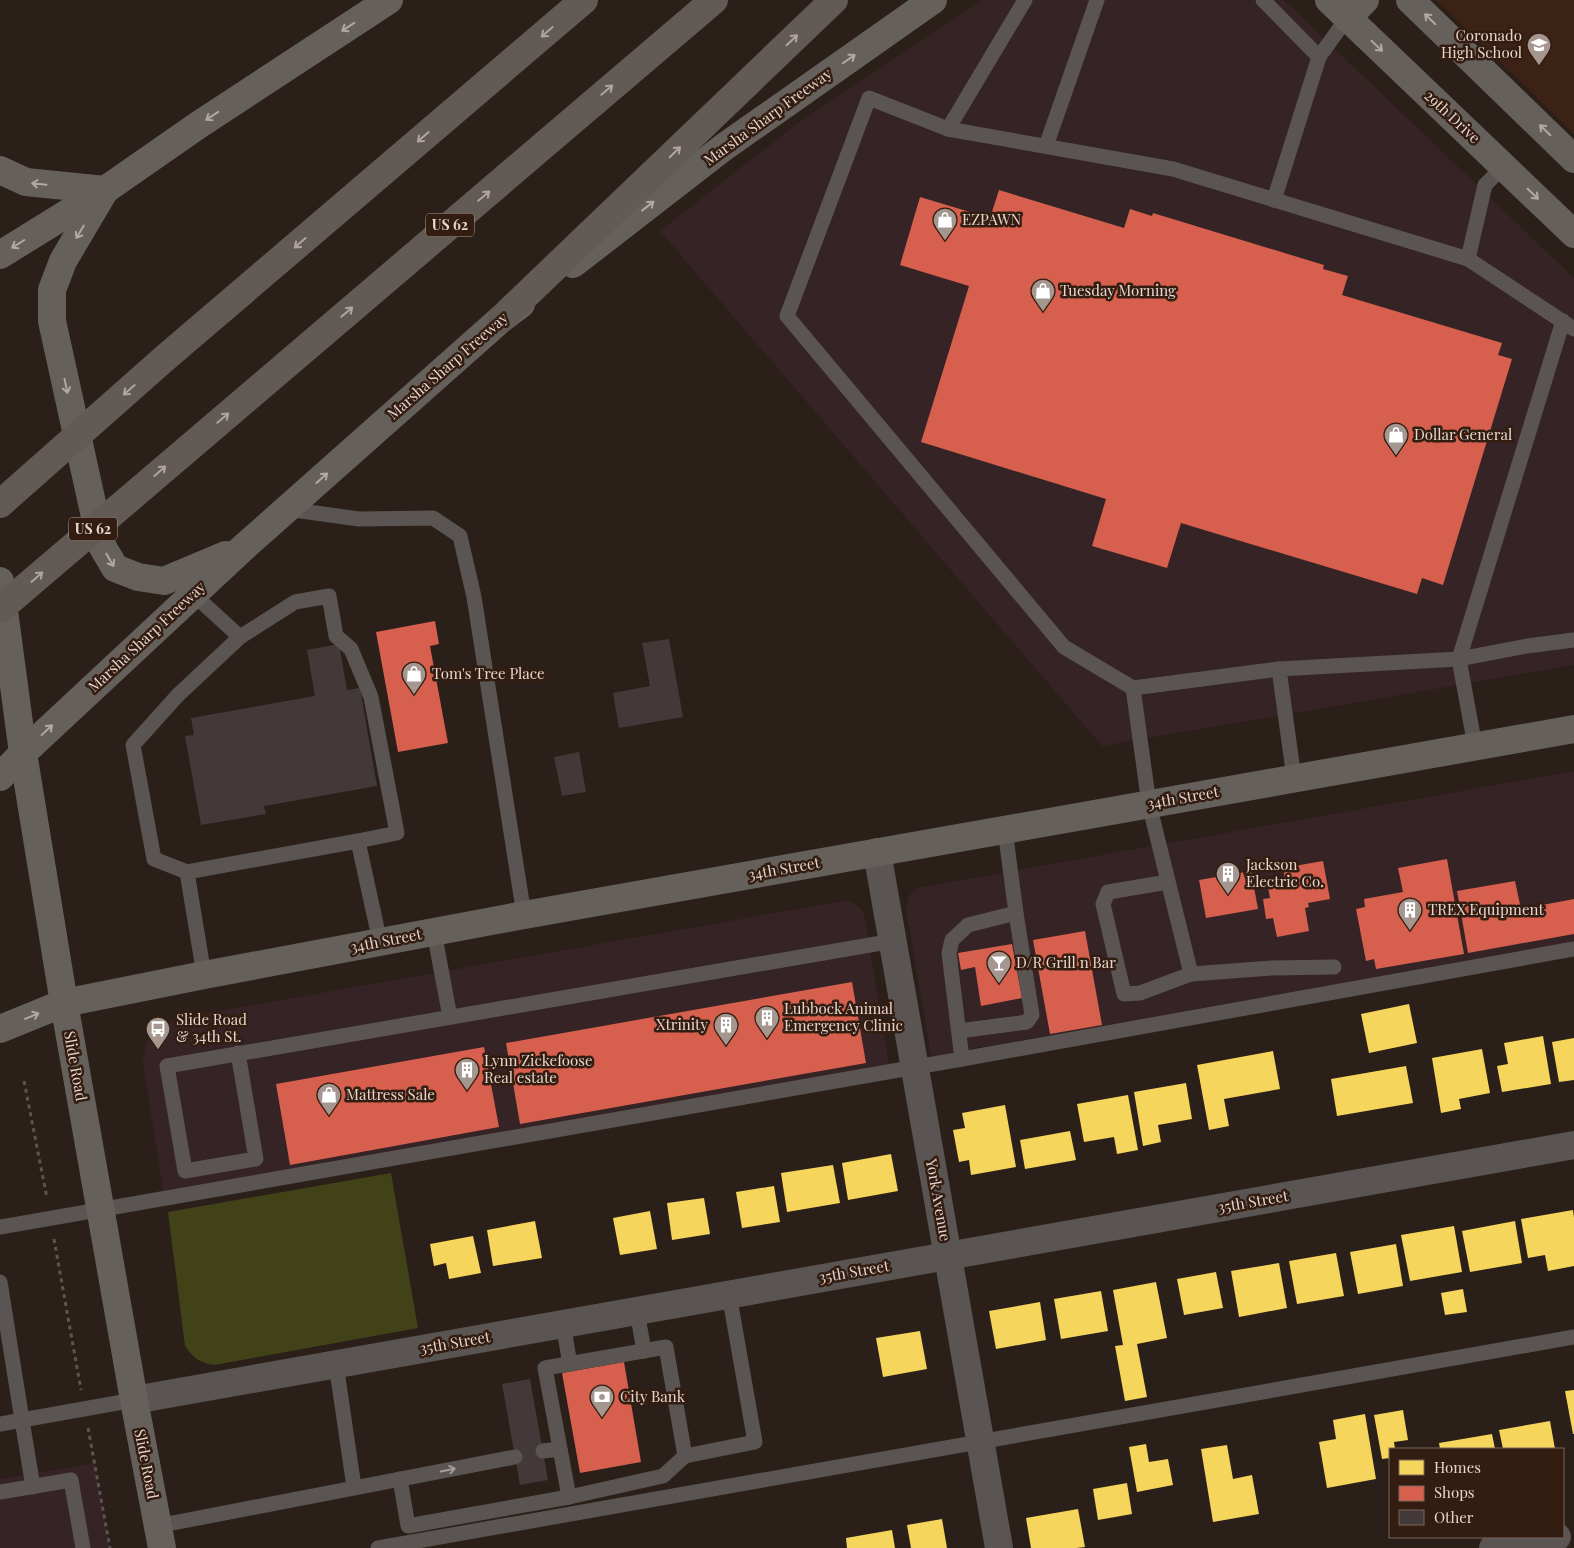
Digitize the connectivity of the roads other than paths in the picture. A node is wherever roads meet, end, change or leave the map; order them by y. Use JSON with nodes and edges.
{"nodes":[{"id":1,"x":389,"y":0,"type":"edge"},
{"id":2,"x":584,"y":0,"type":"edge"},
{"id":3,"x":714,"y":0,"type":"edge"},
{"id":4,"x":834,"y":0,"type":"edge"},
{"id":5,"x":933,"y":0,"type":"edge"},
{"id":6,"x":1026,"y":0,"type":"edge"},
{"id":7,"x":1097,"y":0,"type":"edge"},
{"id":8,"x":1263,"y":0,"type":"edge"},
{"id":9,"x":1410,"y":0,"type":"edge"},
{"id":10,"x":1347,"y":6,"type":"edge"},
{"id":11,"x":1319,"y":57,"type":"junction"},
{"id":12,"x":948,"y":129,"type":"junction"},
{"id":13,"x":1046,"y":146,"type":"junction"},
{"id":14,"x":1574,"y":159,"type":"edge"},
{"id":15,"x":1504,"y":166,"type":"junction"},
{"id":16,"x":0,"y":170,"type":"edge"},
{"id":17,"x":105,"y":190,"type":"junction"},
{"id":18,"x":1274,"y":200,"type":"junction"},
{"id":19,"x":1574,"y":234,"type":"edge"},
{"id":20,"x":0,"y":255,"type":"edge"},
{"id":21,"x":1468,"y":259,"type":"junction"},
{"id":22,"x":501,"y":319,"type":"junction"},
{"id":23,"x":1569,"y":325,"type":"edge"},
{"id":24,"x":0,"y":504,"type":"edge"},
{"id":25,"x":287,"y":509,"type":"junction"},
{"id":26,"x":244,"y":547,"type":"junction"},
{"id":27,"x":0,"y":581,"type":"edge"},
{"id":28,"x":193,"y":594,"type":"junction"},
{"id":29,"x":0,"y":609,"type":"edge"},
{"id":30,"x":240,"y":637,"type":"junction"},
{"id":31,"x":1574,"y":640,"type":"edge"},
{"id":32,"x":1459,"y":658,"type":"junction"},
{"id":33,"x":1279,"y":669,"type":"junction"},
{"id":34,"x":1133,"y":688,"type":"junction"},
{"id":35,"x":1574,"y":728,"type":"edge"},
{"id":36,"x":1475,"y":746,"type":"junction"},
{"id":37,"x":23,"y":753,"type":"junction"},
{"id":38,"x":0,"y":777,"type":"edge"},
{"id":39,"x":1294,"y":778,"type":"junction"},
{"id":40,"x":1149,"y":804,"type":"junction"},
{"id":41,"x":1005,"y":830,"type":"junction"},
{"id":42,"x":358,"y":841,"type":"junction"},
{"id":43,"x":877,"y":852,"type":"junction"},
{"id":44,"x":187,"y":872,"type":"junction"},
{"id":45,"x":1168,"y":882,"type":"junction"},
{"id":46,"x":1016,"y":913,"type":"junction"},
{"id":47,"x":524,"y":915,"type":"junction"},
{"id":48,"x":434,"y":932,"type":"junction"},
{"id":49,"x":892,"y":941,"type":"junction"},
{"id":50,"x":380,"y":942,"type":"junction"},
{"id":51,"x":1574,"y":949,"type":"edge"},
{"id":52,"x":1334,"y":967,"type":"dead end"},
{"id":53,"x":1191,"y":974,"type":"junction"},
{"id":54,"x":204,"y":975,"type":"junction"},
{"id":55,"x":64,"y":1003,"type":"junction"},
{"id":56,"x":450,"y":1017,"type":"junction"},
{"id":57,"x":0,"y":1029,"type":"edge"},
{"id":58,"x":959,"y":1031,"type":"junction"},
{"id":59,"x":238,"y":1053,"type":"junction"},
{"id":60,"x":962,"y":1059,"type":"junction"},
{"id":61,"x":914,"y":1068,"type":"junction"},
{"id":62,"x":1574,"y":1145,"type":"edge"},
{"id":63,"x":100,"y":1211,"type":"junction"},
{"id":64,"x":0,"y":1227,"type":"edge"},
{"id":65,"x":948,"y":1256,"type":"junction"},
{"id":66,"x":0,"y":1282,"type":"edge"},
{"id":67,"x":729,"y":1294,"type":"junction"},
{"id":68,"x":637,"y":1311,"type":"junction"},
{"id":69,"x":563,"y":1324,"type":"junction"},
{"id":70,"x":1574,"y":1337,"type":"edge"},
{"id":71,"x":644,"y":1351,"type":"junction"},
{"id":72,"x":336,"y":1364,"type":"junction"},
{"id":73,"x":570,"y":1364,"type":"junction"},
{"id":74,"x":134,"y":1400,"type":"junction"},
{"id":75,"x":22,"y":1420,"type":"junction"},
{"id":76,"x":0,"y":1424,"type":"edge"},
{"id":77,"x":981,"y":1443,"type":"junction"},
{"id":78,"x":560,"y":1449,"type":"junction"},
{"id":79,"x":543,"y":1451,"type":"dead end"},
{"id":80,"x":685,"y":1456,"type":"junction"},
{"id":81,"x":514,"y":1457,"type":"dead end"},
{"id":82,"x":400,"y":1479,"type":"junction"},
{"id":83,"x":33,"y":1487,"type":"junction"},
{"id":84,"x":354,"y":1487,"type":"junction"},
{"id":85,"x":0,"y":1492,"type":"edge"},
{"id":86,"x":569,"y":1496,"type":"junction"},
{"id":87,"x":160,"y":1537,"type":"edge"},
{"id":88,"x":1551,"y":1538,"type":"edge"},
{"id":89,"x":83,"y":1548,"type":"edge"},
{"id":90,"x":378,"y":1548,"type":"edge"},
{"id":91,"x":999,"y":1548,"type":"edge"},
{"id":92,"x":1493,"y":1548,"type":"edge"}],
"edges":[{"from":1,"to":17,"type":"main road","one_way":true},
{"from":2,"to":24,"type":"highway","one_way":true},
{"from":29,"to":3,"type":"highway","number":"US 62","one_way":true},
{"from":22,"to":4,"type":"highway","one_way":true},
{"from":22,"to":5,"type":"main road","name":"Marsha Sharp Freeway","one_way":true},
{"from":6,"to":12,"type":"lane"},
{"from":7,"to":13,"type":"lane"},
{"from":8,"to":11,"type":"lane"},
{"from":14,"to":9,"type":"main road","one_way":true},
{"from":10,"to":11,"type":"lane"},
{"from":10,"to":15,"type":"main road","name":"29th Drive","one_way":true},
{"from":11,"to":18,"type":"lane"},
{"from":12,"to":13,"type":"lane"},
{"from":12,"to":34,"type":"lane"},
{"from":13,"to":18,"type":"lane"},
{"from":15,"to":19,"type":"main road","name":"29th Drive","one_way":true},
{"from":15,"to":21,"type":"lane"},
{"from":17,"to":16,"type":"main road","one_way":true},
{"from":17,"to":20,"type":"main road","one_way":true},
{"from":17,"to":26,"type":"main road","one_way":true},
{"from":18,"to":21,"type":"lane"},
{"from":21,"to":23,"type":"lane"},
{"from":25,"to":22,"type":"main road","name":"Marsha Sharp Freeway","one_way":true},
{"from":23,"to":32,"type":"lane"},
{"from":25,"to":26,"type":"main road","name":"Marsha Sharp Freeway"},
{"from":25,"to":47,"type":"lane"},
{"from":26,"to":28,"type":"main road","name":"Marsha Sharp Freeway"},
{"from":27,"to":37,"type":"main road","name":"Slide Road"},
{"from":28,"to":30,"type":"lane"},
{"from":37,"to":28,"type":"main road","name":"Marsha Sharp Freeway","one_way":true},
{"from":30,"to":42,"type":"lane"},
{"from":30,"to":44,"type":"lane"},
{"from":31,"to":32,"type":"lane"},
{"from":32,"to":33,"type":"lane"},
{"from":32,"to":36,"type":"lane"},
{"from":33,"to":34,"type":"lane"},
{"from":33,"to":39,"type":"lane"},
{"from":34,"to":40,"type":"lane"},
{"from":35,"to":36,"type":"main road","name":"34th Street"},
{"from":36,"to":39,"type":"main road","name":"34th Street"},
{"from":37,"to":38,"type":"main road","name":"Marsha Sharp Freeway"},
{"from":37,"to":55,"type":"main road","name":"Slide Road"},
{"from":39,"to":40,"type":"main road","name":"34th Street"},
{"from":40,"to":41,"type":"main road","name":"34th Street"},
{"from":40,"to":45,"type":"lane"},
{"from":41,"to":43,"type":"main road","name":"34th Street"},
{"from":41,"to":46,"type":"lane"},
{"from":42,"to":44,"type":"lane"},
{"from":42,"to":50,"type":"lane"},
{"from":43,"to":47,"type":"main road","name":"34th Street"},
{"from":43,"to":49,"type":"street","name":"York Avenue"},
{"from":44,"to":54,"type":"lane"},
{"from":45,"to":53,"type":"lane"},
{"from":45,"to":53,"type":"lane"},
{"from":46,"to":58,"type":"lane"},
{"from":46,"to":58,"type":"lane"},
{"from":47,"to":48,"type":"main road","name":"34th Street"},
{"from":48,"to":50,"type":"main road","name":"34th Street"},
{"from":48,"to":56,"type":"lane"},
{"from":49,"to":56,"type":"lane"},
{"from":49,"to":61,"type":"street","name":"York Avenue"},
{"from":50,"to":54,"type":"main road","name":"34th Street"},
{"from":51,"to":60,"type":"lane"},
{"from":52,"to":53,"type":"lane"},
{"from":54,"to":55,"type":"main road","name":"34th Street"},
{"from":57,"to":55,"type":"main road","name":"34th Street","one_way":true},
{"from":55,"to":63,"type":"main road","name":"Slide Road"},
{"from":56,"to":59,"type":"lane"},
{"from":58,"to":60,"type":"lane"},
{"from":59,"to":59,"type":"lane"},
{"from":60,"to":61,"type":"lane"},
{"from":61,"to":63,"type":"lane"},
{"from":61,"to":65,"type":"street","name":"York Avenue"},
{"from":62,"to":65,"type":"street","name":"35th Street"},
{"from":63,"to":64,"type":"lane"},
{"from":63,"to":74,"type":"main road","name":"Slide Road"},
{"from":65,"to":67,"type":"street","name":"35th Street"},
{"from":65,"to":77,"type":"street","name":"York Avenue"},
{"from":66,"to":75,"type":"lane"},
{"from":67,"to":68,"type":"street","name":"35th Street"},
{"from":67,"to":80,"type":"lane"},
{"from":68,"to":69,"type":"street","name":"35th Street"},
{"from":68,"to":71,"type":"lane"},
{"from":69,"to":72,"type":"street","name":"35th Street"},
{"from":69,"to":73,"type":"lane"},
{"from":70,"to":77,"type":"lane"},
{"from":71,"to":73,"type":"lane"},
{"from":71,"to":80,"type":"lane"},
{"from":72,"to":74,"type":"street","name":"35th Street"},
{"from":72,"to":84,"type":"lane"},
{"from":73,"to":78,"type":"lane"},
{"from":74,"to":75,"type":"lane"},
{"from":74,"to":87,"type":"main road","name":"Slide Road"},
{"from":75,"to":76,"type":"lane"},
{"from":75,"to":83,"type":"lane"},
{"from":77,"to":90,"type":"lane"},
{"from":77,"to":91,"type":"street","name":"York Avenue"},
{"from":78,"to":79,"type":"lane"},
{"from":78,"to":86,"type":"lane"},
{"from":80,"to":86,"type":"lane"},
{"from":82,"to":81,"type":"lane","one_way":true},
{"from":82,"to":84,"type":"lane"},
{"from":82,"to":86,"type":"lane"},
{"from":83,"to":85,"type":"lane"},
{"from":83,"to":89,"type":"lane"},
{"from":84,"to":87,"type":"lane"},
{"from":88,"to":92,"type":"street"}]}
